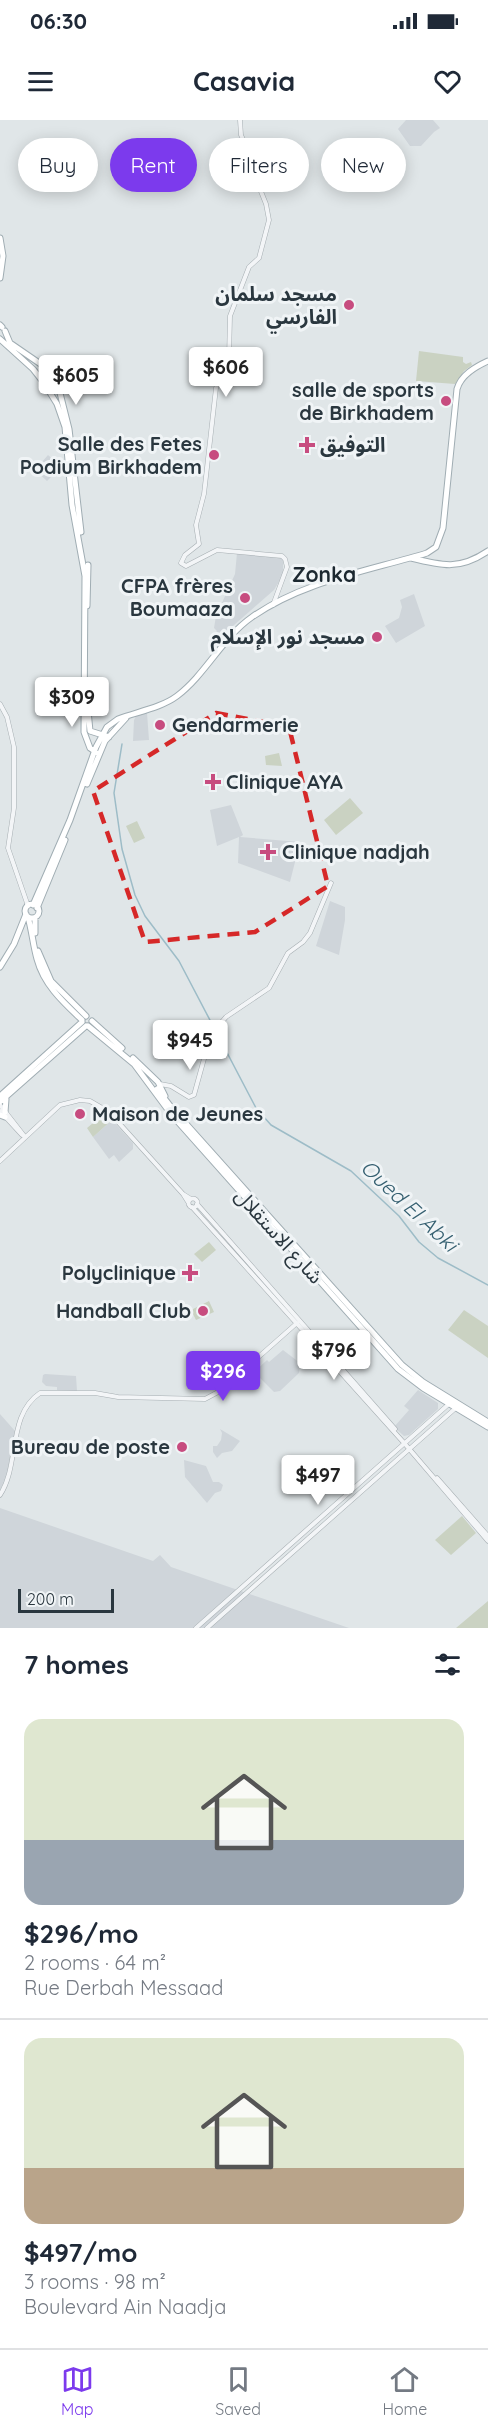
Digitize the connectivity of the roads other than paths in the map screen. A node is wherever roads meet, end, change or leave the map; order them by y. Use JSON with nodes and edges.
{"nodes":[{"id":1,"x":240,"y":120,"type":"edge"},
{"id":2,"x":0,"y":238,"type":"edge"},
{"id":3,"x":0,"y":253,"type":"edge"},
{"id":4,"x":0,"y":262,"type":"edge"},
{"id":5,"x":0,"y":278,"type":"edge"},
{"id":6,"x":2,"y":328,"type":"edge"},
{"id":7,"x":0,"y":338,"type":"edge"},
{"id":8,"x":488,"y":361,"type":"edge"},
{"id":9,"x":75,"y":506,"type":"junction"},
{"id":10,"x":77,"y":525,"type":"junction"},
{"id":11,"x":488,"y":552,"type":"edge"},
{"id":12,"x":410,"y":558,"type":"junction"},
{"id":13,"x":273,"y":606,"type":"junction"},
{"id":14,"x":0,"y":704,"type":"edge"},
{"id":15,"x":106,"y":735,"type":"junction"},
{"id":16,"x":97,"y":753,"type":"junction"},
{"id":17,"x":331,"y":883,"type":"dead end"},
{"id":18,"x":33,"y":906,"type":"junction"},
{"id":19,"x":30,"y":916,"type":"junction"},
{"id":20,"x":42,"y":928,"type":"dead end"},
{"id":21,"x":35,"y":931,"type":"junction"},
{"id":22,"x":0,"y":967,"type":"edge"},
{"id":23,"x":86,"y":1022,"type":"junction"},
{"id":24,"x":156,"y":1086,"type":"junction"},
{"id":25,"x":3,"y":1097,"type":"edge"},
{"id":26,"x":0,"y":1104,"type":"edge"},
{"id":27,"x":3,"y":1114,"type":"edge"},
{"id":28,"x":17,"y":1131,"type":"junction"},
{"id":29,"x":25,"y":1137,"type":"junction"},
{"id":30,"x":18,"y":1143,"type":"junction"},
{"id":31,"x":0,"y":1161,"type":"edge"},
{"id":32,"x":190,"y":1200,"type":"junction"},
{"id":33,"x":197,"y":1204,"type":"junction"},
{"id":34,"x":192,"y":1207,"type":"junction"},
{"id":35,"x":297,"y":1323,"type":"junction"},
{"id":36,"x":451,"y":1402,"type":"junction"},
{"id":37,"x":458,"y":1406,"type":"junction"},
{"id":38,"x":488,"y":1422,"type":"edge"},
{"id":39,"x":488,"y":1427,"type":"edge"},
{"id":40,"x":405,"y":1443,"type":"junction"},
{"id":41,"x":410,"y":1448,"type":"junction"},
{"id":42,"x":0,"y":1495,"type":"edge"},
{"id":43,"x":488,"y":1536,"type":"edge"},
{"id":44,"x":488,"y":1541,"type":"edge"},
{"id":45,"x":196,"y":1628,"type":"edge"},
{"id":46,"x":207,"y":1628,"type":"edge"}],
"edges":[{"from":1,"to":13,"type":"street"},
{"from":2,"to":5,"type":"main road"},
{"from":3,"to":4,"type":"main road"},
{"from":6,"to":7,"type":"main road"},
{"from":6,"to":9,"type":"main road"},
{"from":7,"to":9,"type":"main road"},
{"from":8,"to":12,"type":"main road"},
{"from":9,"to":10,"type":"main road"},
{"from":10,"to":15,"type":"main road"},
{"from":10,"to":16,"type":"main road"},
{"from":11,"to":12,"type":"main road"},
{"from":12,"to":13,"type":"main road"},
{"from":13,"to":15,"type":"main road"},
{"from":14,"to":18,"type":"street"},
{"from":15,"to":16,"type":"main road"},
{"from":16,"to":18,"type":"main road"},
{"from":17,"to":24,"type":"street"},
{"from":18,"to":19,"type":"main road"},
{"from":18,"to":19,"type":"main road"},
{"from":19,"to":21,"type":"main road"},
{"from":19,"to":22,"type":"main road"},
{"from":19,"to":23,"type":"main road"},
{"from":20,"to":21,"type":"main road"},
{"from":21,"to":23,"type":"main road"},
{"from":23,"to":24,"type":"main road","name":"شارع الاستقلال"},
{"from":23,"to":24,"type":"main road"},
{"from":23,"to":25,"type":"main road"},
{"from":24,"to":36,"type":"main road"},
{"from":24,"to":36,"type":"main road","name":"شارع الاستقلال"},
{"from":25,"to":26,"type":"main road"},
{"from":25,"to":27,"type":"main road"},
{"from":26,"to":27,"type":"street"},
{"from":27,"to":28,"type":"street"},
{"from":27,"to":29,"type":"street"},
{"from":28,"to":29,"type":"street"},
{"from":28,"to":30,"type":"street"},
{"from":29,"to":30,"type":"street"},
{"from":29,"to":32,"type":"street"},
{"from":30,"to":31,"type":"street"},
{"from":32,"to":33,"type":"street"},
{"from":32,"to":34,"type":"street"},
{"from":33,"to":34,"type":"street"},
{"from":33,"to":40,"type":"street"},
{"from":34,"to":35,"type":"street"},
{"from":35,"to":40,"type":"street"},
{"from":35,"to":42,"type":"street"},
{"from":36,"to":37,"type":"main road","name":"شارع الاستقلال"},
{"from":36,"to":40,"type":"street"},
{"from":37,"to":38,"type":"main road"},
{"from":37,"to":39,"type":"main road","name":"شارع الاستقلال"},
{"from":37,"to":41,"type":"street"},
{"from":40,"to":41,"type":"street"},
{"from":40,"to":45,"type":"street"},
{"from":41,"to":43,"type":"street"},
{"from":41,"to":44,"type":"street"},
{"from":41,"to":46,"type":"street"}]}
